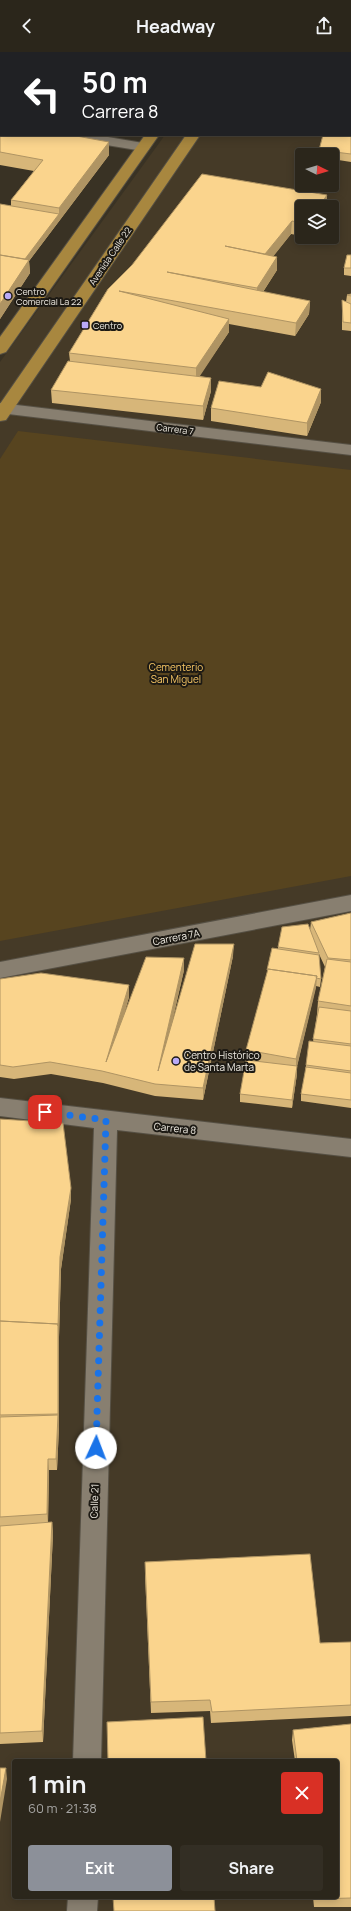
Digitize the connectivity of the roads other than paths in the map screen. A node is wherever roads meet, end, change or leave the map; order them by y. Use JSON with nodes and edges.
{"nodes":[{"id":1,"x":83,"y":136,"type":"edge"},
{"id":2,"x":192,"y":136,"type":"edge"},
{"id":3,"x":147,"y":141,"type":"edge"},
{"id":4,"x":0,"y":349,"type":"edge"},
{"id":5,"x":2,"y":411,"type":"edge"},
{"id":6,"x":351,"y":450,"type":"edge"},
{"id":7,"x":351,"y":903,"type":"edge"},
{"id":8,"x":0,"y":970,"type":"edge"},
{"id":9,"x":0,"y":1106,"type":"edge"},
{"id":10,"x":106,"y":1120,"type":"junction"},
{"id":11,"x":351,"y":1148,"type":"edge"},
{"id":12,"x":87,"y":1759,"type":"edge"},
{"id":13,"x":83,"y":1899,"type":"edge"},
{"id":14,"x":82,"y":1911,"type":"edge"}],
"edges":[{"from":1,"to":3,"type":"street"},
{"from":2,"to":5,"type":"main road","name":"Avenida Calle 22"},
{"from":3,"to":4,"type":"main road"},
{"from":5,"to":6,"type":"street","name":"Carrera 7"},
{"from":7,"to":8,"type":"street","name":"Carrera 7A"},
{"from":9,"to":10,"type":"street","name":"Carrera 8"},
{"from":10,"to":11,"type":"street","name":"Carrera 8"},
{"from":10,"to":12,"type":"street","name":"Calle 21"},
{"from":13,"to":14,"type":"street"}]}
